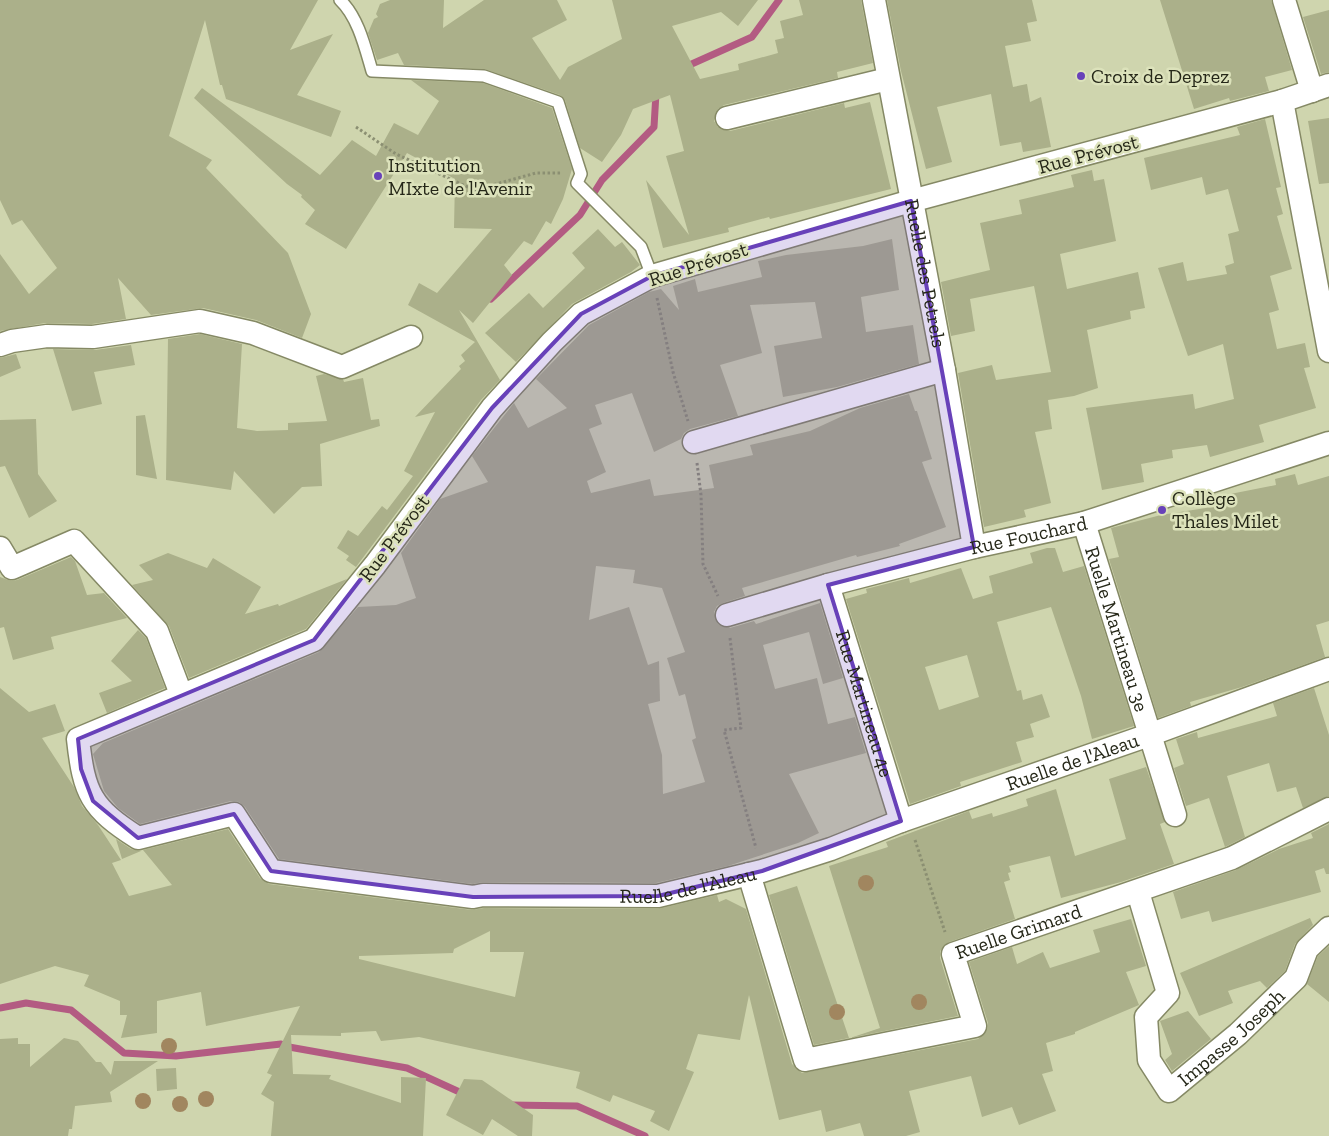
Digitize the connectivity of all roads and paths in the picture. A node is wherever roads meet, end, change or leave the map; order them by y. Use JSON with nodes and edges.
{"nodes":[{"id":1,"x":340,"y":0,"type":"edge"},
{"id":2,"x":874,"y":0,"type":"edge"},
{"id":3,"x":1284,"y":0,"type":"edge"},
{"id":4,"x":888,"y":79,"type":"junction"},
{"id":5,"x":1320,"y":88,"type":"edge"},
{"id":6,"x":1282,"y":101,"type":"junction"},
{"id":7,"x":727,"y":118,"type":"dead end"},
{"id":8,"x":356,"y":127,"type":"dead end"},
{"id":9,"x":579,"y":179,"type":"junction"},
{"id":10,"x":911,"y":202,"type":"junction"},
{"id":11,"x":652,"y":276,"type":"junction"},
{"id":12,"x":411,"y":337,"type":"dead end"},
{"id":13,"x":0,"y":345,"type":"edge"},
{"id":14,"x":1329,"y":351,"type":"edge"},
{"id":15,"x":944,"y":370,"type":"junction"},
{"id":16,"x":694,"y":442,"type":"junction"},
{"id":17,"x":1329,"y":443,"type":"edge"},
{"id":18,"x":1084,"y":523,"type":"junction"},
{"id":19,"x":974,"y":547,"type":"junction"},
{"id":20,"x":0,"y":548,"type":"edge"},
{"id":21,"x":828,"y":585,"type":"junction"},
{"id":22,"x":727,"y":616,"type":"junction"},
{"id":23,"x":1329,"y":668,"type":"edge"},
{"id":24,"x":181,"y":694,"type":"junction"},
{"id":25,"x":1149,"y":735,"type":"junction"},
{"id":26,"x":81,"y":770,"type":"joint"},
{"id":27,"x":1329,"y":809,"type":"edge"},
{"id":28,"x":1174,"y":815,"type":"dead end"},
{"id":29,"x":905,"y":820,"type":"junction"},
{"id":30,"x":755,"y":872,"type":"junction"},
{"id":31,"x":1138,"y":892,"type":"junction"},
{"id":32,"x":1329,"y":928,"type":"edge"},
{"id":33,"x":953,"y":954,"type":"junction"}],
"edges":[{"from":1,"to":9,"type":"lane"},
{"from":2,"to":4,"type":"street","name":"Ruelle des Petrels"},
{"from":3,"to":5,"type":"street"},
{"from":4,"to":7,"type":"street"},
{"from":4,"to":10,"type":"street","name":"Ruelle des Petrels"},
{"from":5,"to":6,"type":"street","name":"Rue Prévost"},
{"from":6,"to":10,"type":"street","name":"Rue Prévost"},
{"from":6,"to":14,"type":"street"},
{"from":8,"to":9,"type":"path"},
{"from":9,"to":11,"type":"lane"},
{"from":10,"to":11,"type":"street","name":"Rue Prévost"},
{"from":10,"to":15,"type":"street","name":"Ruelle des Petrels"},
{"from":11,"to":16,"type":"path"},
{"from":11,"to":24,"type":"street","name":"Rue Prévost"},
{"from":12,"to":13,"type":"street"},
{"from":15,"to":16,"type":"street"},
{"from":15,"to":19,"type":"street","name":"Ruelle des Petrels"},
{"from":16,"to":22,"type":"path"},
{"from":17,"to":18,"type":"street","name":"Rue Fouchard"},
{"from":18,"to":19,"type":"street","name":"Rue Fouchard"},
{"from":18,"to":25,"type":"street","name":"Ruelle Martineau 3e"},
{"from":19,"to":21,"type":"street","name":"Rue Fouchard"},
{"from":20,"to":24,"type":"street"},
{"from":21,"to":22,"type":"street","name":"Rue Fouchard"},
{"from":21,"to":29,"type":"street","name":"Rue Martineau 4e"},
{"from":22,"to":30,"type":"path"},
{"from":23,"to":25,"type":"street","name":"Ruelle de l'Aleau"},
{"from":24,"to":26,"type":"street","name":"Rue Prévost"},
{"from":25,"to":28,"type":"street","name":"Ruelle Martineau 3e"},
{"from":25,"to":29,"type":"street","name":"Ruelle de l'Aleau"},
{"from":26,"to":30,"type":"street","name":"Ruelle de l'Aleau"},
{"from":27,"to":31,"type":"street","name":"Ruelle Grimard"},
{"from":29,"to":30,"type":"street","name":"Ruelle de l'Aleau"},
{"from":29,"to":33,"type":"path"},
{"from":30,"to":33,"type":"street","name":"Ruelle Grimard"},
{"from":31,"to":32,"type":"street","name":"Impasse Joseph"},
{"from":31,"to":33,"type":"street","name":"Ruelle Grimard"}]}
